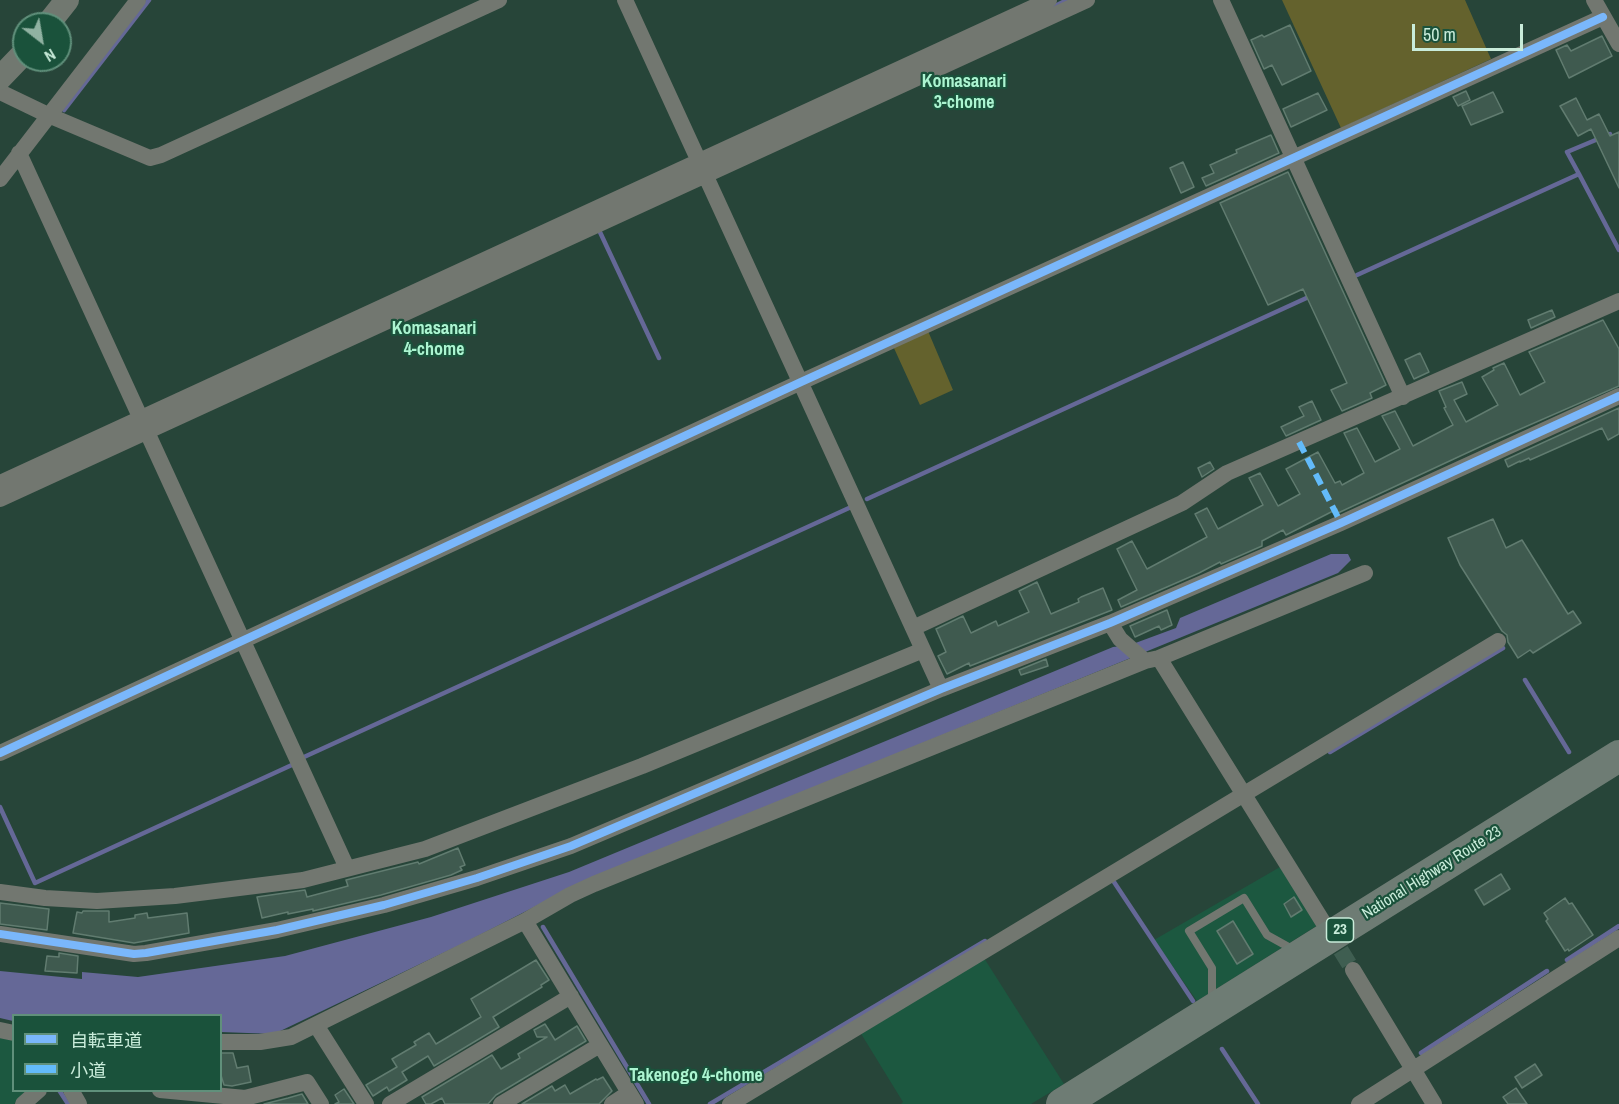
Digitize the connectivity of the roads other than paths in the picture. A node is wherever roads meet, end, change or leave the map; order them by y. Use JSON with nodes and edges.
{"nodes":[{"id":1,"x":138,"y":0,"type":"edge"},
{"id":2,"x":499,"y":0,"type":"edge"},
{"id":3,"x":625,"y":0,"type":"edge"},
{"id":4,"x":1049,"y":0,"type":"edge"},
{"id":5,"x":1087,"y":0,"type":"edge"},
{"id":6,"x":1221,"y":0,"type":"edge"},
{"id":7,"x":1594,"y":0,"type":"edge"},
{"id":8,"x":1603,"y":17,"type":"junction"},
{"id":9,"x":1619,"y":44,"type":"edge"},
{"id":10,"x":12,"y":66,"type":"edge"},
{"id":11,"x":0,"y":78,"type":"edge"},
{"id":12,"x":0,"y":92,"type":"edge"},
{"id":13,"x":48,"y":115,"type":"junction"},
{"id":14,"x":19,"y":153,"type":"junction"},
{"id":15,"x":1295,"y":159,"type":"junction"},
{"id":16,"x":699,"y":161,"type":"junction"},
{"id":17,"x":706,"y":176,"type":"junction"},
{"id":18,"x":0,"y":179,"type":"edge"},
{"id":19,"x":1619,"y":301,"type":"edge"},
{"id":20,"x":801,"y":382,"type":"junction"},
{"id":21,"x":1619,"y":396,"type":"edge"},
{"id":22,"x":1403,"y":398,"type":"junction"},
{"id":23,"x":144,"y":424,"type":"junction"},
{"id":24,"x":0,"y":483,"type":"edge"},
{"id":25,"x":0,"y":499,"type":"edge"},
{"id":26,"x":1365,"y":573,"type":"dead end"},
{"id":27,"x":1110,"y":623,"type":"junction"},
{"id":28,"x":914,"y":628,"type":"junction"},
{"id":29,"x":243,"y":640,"type":"junction"},
{"id":30,"x":1498,"y":641,"type":"dead end"},
{"id":31,"x":923,"y":650,"type":"junction"},
{"id":32,"x":1148,"y":659,"type":"junction"},
{"id":33,"x":941,"y":689,"type":"junction"},
{"id":34,"x":0,"y":753,"type":"edge"},
{"id":35,"x":1619,"y":756,"type":"edge"},
{"id":36,"x":1619,"y":781,"type":"edge"},
{"id":37,"x":1245,"y":793,"type":"junction"},
{"id":38,"x":347,"y":868,"type":"junction"},
{"id":39,"x":0,"y":892,"type":"edge"},
{"id":40,"x":525,"y":921,"type":"junction"},
{"id":41,"x":1323,"y":922,"type":"tunnel mouth"},
{"id":42,"x":0,"y":934,"type":"edge"},
{"id":43,"x":1619,"y":938,"type":"edge"},
{"id":44,"x":1302,"y":954,"type":"junction"},
{"id":45,"x":1353,"y":970,"type":"tunnel mouth"},
{"id":46,"x":571,"y":996,"type":"junction"},
{"id":47,"x":1213,"y":1010,"type":"junction"},
{"id":48,"x":316,"y":1025,"type":"junction"},
{"id":49,"x":222,"y":1042,"type":"edge"},
{"id":50,"x":600,"y":1045,"type":"junction"},
{"id":51,"x":1413,"y":1071,"type":"junction"},
{"id":52,"x":37,"y":1092,"type":"edge"},
{"id":53,"x":175,"y":1092,"type":"edge"},
{"id":54,"x":633,"y":1099,"type":"edge"},
{"id":55,"x":240,"y":1101,"type":"edge"},
{"id":56,"x":23,"y":1104,"type":"edge"},
{"id":57,"x":321,"y":1104,"type":"edge"},
{"id":58,"x":366,"y":1104,"type":"edge"},
{"id":59,"x":390,"y":1104,"type":"edge"},
{"id":60,"x":501,"y":1104,"type":"edge"},
{"id":61,"x":612,"y":1104,"type":"edge"},
{"id":62,"x":730,"y":1104,"type":"edge"},
{"id":63,"x":1062,"y":1104,"type":"edge"},
{"id":64,"x":1098,"y":1104,"type":"edge"},
{"id":65,"x":1359,"y":1104,"type":"edge"},
{"id":66,"x":1434,"y":1104,"type":"edge"}],
"edges":[{"from":1,"to":13,"type":"street"},
{"from":2,"to":13,"type":"street"},
{"from":3,"to":16,"type":"street"},
{"from":4,"to":16,"type":"street"},
{"from":5,"to":17,"type":"street"},
{"from":6,"to":15,"type":"street"},
{"from":7,"to":8,"type":"street"},
{"from":8,"to":9,"type":"street"},
{"from":8,"to":15,"type":"street"},
{"from":10,"to":11,"type":"street"},
{"from":12,"to":13,"type":"street"},
{"from":13,"to":14,"type":"street"},
{"from":14,"to":18,"type":"street"},
{"from":14,"to":23,"type":"street"},
{"from":15,"to":20,"type":"street"},
{"from":15,"to":22,"type":"street"},
{"from":16,"to":17,"type":"street"},
{"from":16,"to":23,"type":"street"},
{"from":17,"to":20,"type":"street"},
{"from":17,"to":23,"type":"street"},
{"from":19,"to":22,"type":"street"},
{"from":20,"to":28,"type":"street"},
{"from":20,"to":29,"type":"street"},
{"from":21,"to":27,"type":"street"},
{"from":22,"to":28,"type":"street"},
{"from":23,"to":24,"type":"street"},
{"from":23,"to":25,"type":"street"},
{"from":23,"to":29,"type":"street"},
{"from":26,"to":32,"type":"street"},
{"from":27,"to":32,"type":"street"},
{"from":27,"to":33,"type":"street"},
{"from":28,"to":31,"type":"street"},
{"from":29,"to":34,"type":"street"},
{"from":29,"to":38,"type":"street"},
{"from":30,"to":37,"type":"street"},
{"from":31,"to":33,"type":"street"},
{"from":31,"to":38,"type":"street"},
{"from":32,"to":37,"type":"street"},
{"from":32,"to":40,"type":"street"},
{"from":33,"to":42,"type":"street"},
{"from":35,"to":44,"type":"highway","name":"National Highway Route 23","number":"23"},
{"from":36,"to":64,"type":"highway","name":"National Highway Route 23","number":"23"},
{"from":37,"to":41,"type":"street"},
{"from":37,"to":62,"type":"street"},
{"from":38,"to":39,"type":"street"},
{"from":40,"to":46,"type":"street"},
{"from":40,"to":48,"type":"street"},
{"from":43,"to":51,"type":"street"},
{"from":44,"to":47,"type":"highway","name":"National Highway Route 23","number":"23"},
{"from":44,"to":47,"type":"lane"},
{"from":45,"to":51,"type":"street"},
{"from":46,"to":50,"type":"street"},
{"from":46,"to":59,"type":"street"},
{"from":47,"to":63,"type":"highway","name":"National Highway Route 23","number":"23"},
{"from":48,"to":49,"type":"street"},
{"from":48,"to":58,"type":"street"},
{"from":50,"to":54,"type":"street"},
{"from":50,"to":60,"type":"street"},
{"from":51,"to":65,"type":"street"},
{"from":51,"to":66,"type":"street"},
{"from":52,"to":56,"type":"street"},
{"from":53,"to":55,"type":"street"},
{"from":54,"to":61,"type":"street"},
{"from":55,"to":57,"type":"street"}]}
